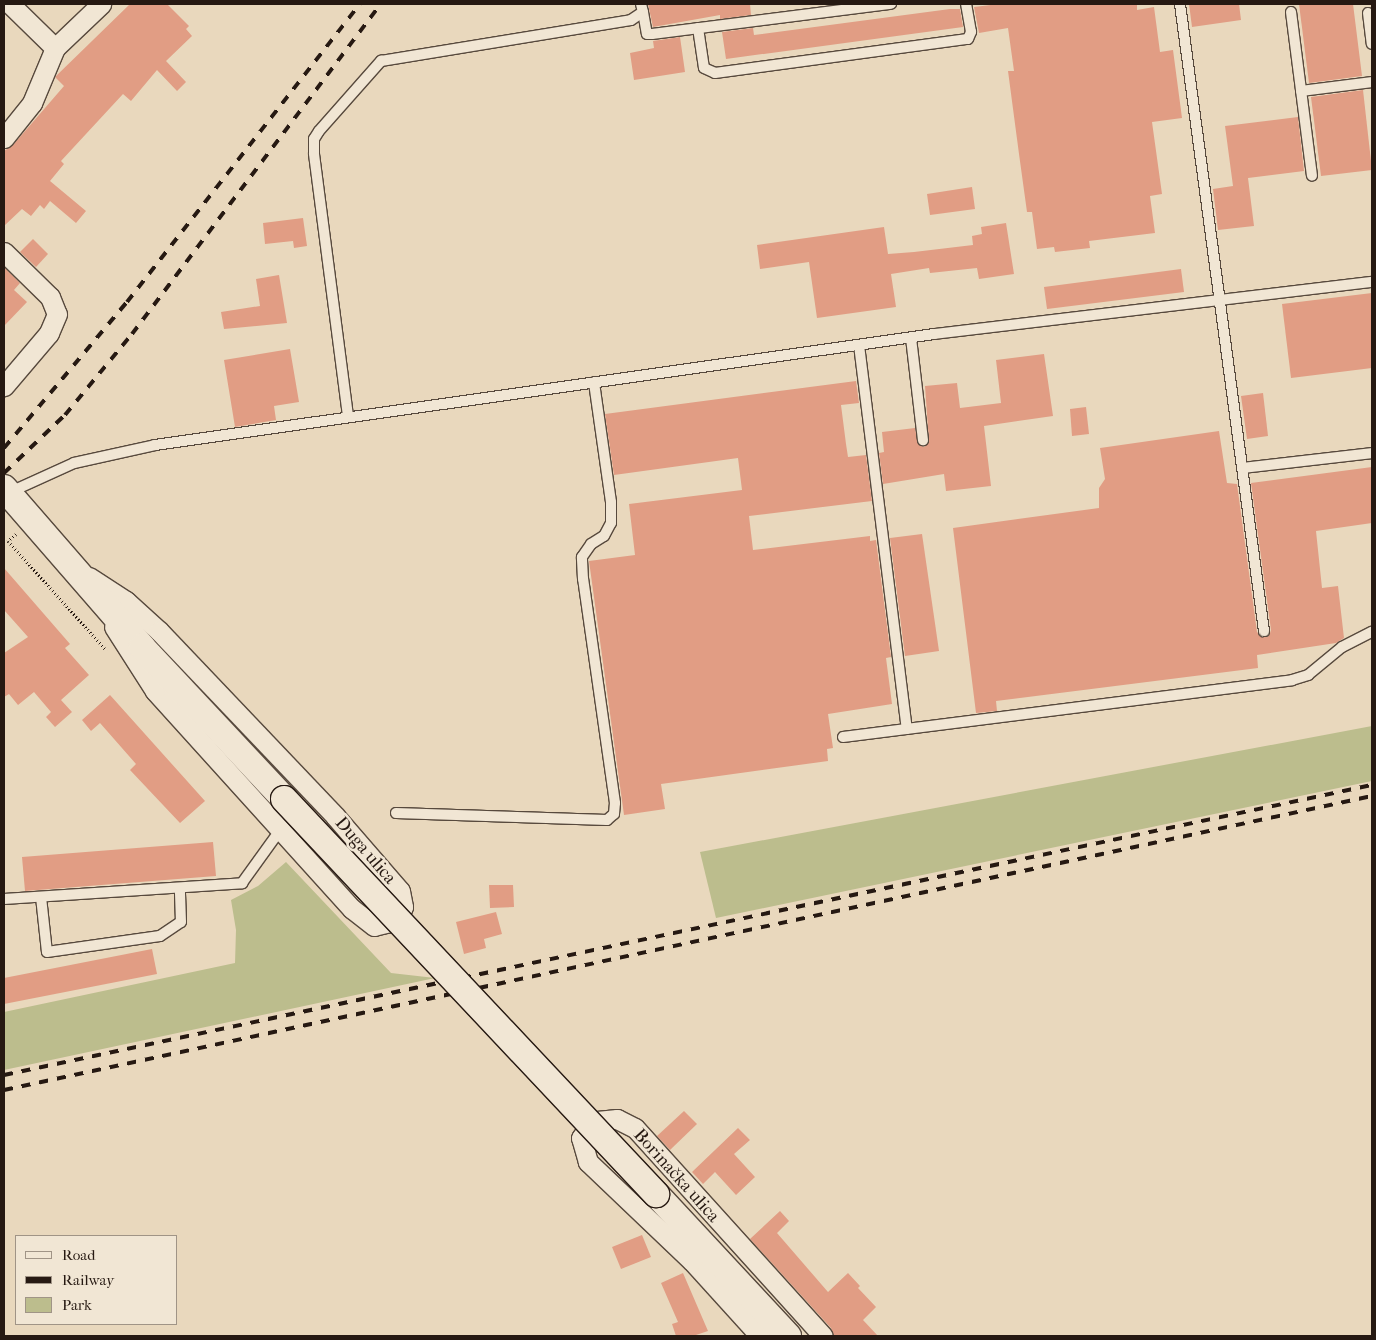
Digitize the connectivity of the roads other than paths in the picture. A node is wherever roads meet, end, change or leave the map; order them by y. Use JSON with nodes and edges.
{"nodes":[{"id":1,"x":10,"y":4,"type":"edge"},
{"id":2,"x":101,"y":4,"type":"edge"},
{"id":3,"x":891,"y":4,"type":"edge"},
{"id":4,"x":966,"y":4,"type":"edge"},
{"id":5,"x":1180,"y":4,"type":"edge"},
{"id":6,"x":642,"y":8,"type":"edge"},
{"id":7,"x":1291,"y":12,"type":"dead end"},
{"id":8,"x":1368,"y":13,"type":"dead end"},
{"id":9,"x":698,"y":28,"type":"junction"},
{"id":10,"x":1372,"y":44,"type":"edge"},
{"id":11,"x":55,"y":48,"type":"junction"},
{"id":12,"x":1372,"y":82,"type":"edge"},
{"id":13,"x":1301,"y":90,"type":"junction"},
{"id":14,"x":4,"y":138,"type":"edge"},
{"id":15,"x":1312,"y":176,"type":"dead end"},
{"id":16,"x":4,"y":252,"type":"edge"},
{"id":17,"x":1372,"y":282,"type":"edge"},
{"id":18,"x":1221,"y":302,"type":"junction"},
{"id":19,"x":911,"y":338,"type":"junction"},
{"id":20,"x":859,"y":345,"type":"junction"},
{"id":21,"x":594,"y":382,"type":"junction"},
{"id":22,"x":4,"y":386,"type":"edge"},
{"id":23,"x":348,"y":416,"type":"junction"},
{"id":24,"x":923,"y":440,"type":"dead end"},
{"id":25,"x":1372,"y":453,"type":"edge"},
{"id":26,"x":1243,"y":468,"type":"junction"},
{"id":27,"x":6,"y":490,"type":"edge"},
{"id":28,"x":85,"y":578,"type":"junction"},
{"id":29,"x":1264,"y":631,"type":"dead end"},
{"id":30,"x":1372,"y":632,"type":"edge"},
{"id":31,"x":907,"y":729,"type":"junction"},
{"id":32,"x":843,"y":737,"type":"dead end"},
{"id":33,"x":284,"y":799,"type":"joint"},
{"id":34,"x":396,"y":813,"type":"dead end"},
{"id":35,"x":281,"y":830,"type":"junction"},
{"id":36,"x":180,"y":889,"type":"junction"},
{"id":37,"x":41,"y":897,"type":"junction"},
{"id":38,"x":4,"y":899,"type":"edge"},
{"id":39,"x":760,"y":1336,"type":"edge"},
{"id":40,"x":788,"y":1336,"type":"edge"},
{"id":41,"x":823,"y":1336,"type":"edge"}],
"edges":[{"from":1,"to":11,"type":"street"},
{"from":2,"to":11,"type":"street"},
{"from":3,"to":9,"type":"lane"},
{"from":4,"to":9,"type":"lane"},
{"from":5,"to":18,"type":"lane"},
{"from":6,"to":9,"type":"lane"},
{"from":6,"to":23,"type":"lane"},
{"from":7,"to":13,"type":"lane"},
{"from":8,"to":10,"type":"lane"},
{"from":11,"to":14,"type":"street"},
{"from":12,"to":13,"type":"lane"},
{"from":13,"to":15,"type":"lane"},
{"from":16,"to":22,"type":"street"},
{"from":17,"to":18,"type":"lane"},
{"from":18,"to":19,"type":"lane"},
{"from":18,"to":26,"type":"lane"},
{"from":19,"to":20,"type":"lane"},
{"from":19,"to":24,"type":"lane"},
{"from":20,"to":21,"type":"lane"},
{"from":20,"to":31,"type":"lane"},
{"from":21,"to":23,"type":"lane"},
{"from":21,"to":34,"type":"lane"},
{"from":23,"to":27,"type":"lane"},
{"from":25,"to":26,"type":"lane"},
{"from":26,"to":29,"type":"lane"},
{"from":27,"to":28,"type":"street","name":"Duga ulica"},
{"from":28,"to":33,"type":"street","name":"Duga ulica"},
{"from":28,"to":35,"type":"street","name":"Duga ulica"},
{"from":28,"to":35,"type":"street","name":"Duga ulica"},
{"from":30,"to":31,"type":"lane"},
{"from":31,"to":32,"type":"lane"},
{"from":33,"to":40,"type":"street","name":"Borinačka ulica","bridge":true},
{"from":35,"to":36,"type":"lane"},
{"from":36,"to":37,"type":"lane"},
{"from":36,"to":37,"type":"lane"},
{"from":37,"to":38,"type":"lane"},
{"from":39,"to":41,"type":"street","name":"Borinačka ulica"}]}
